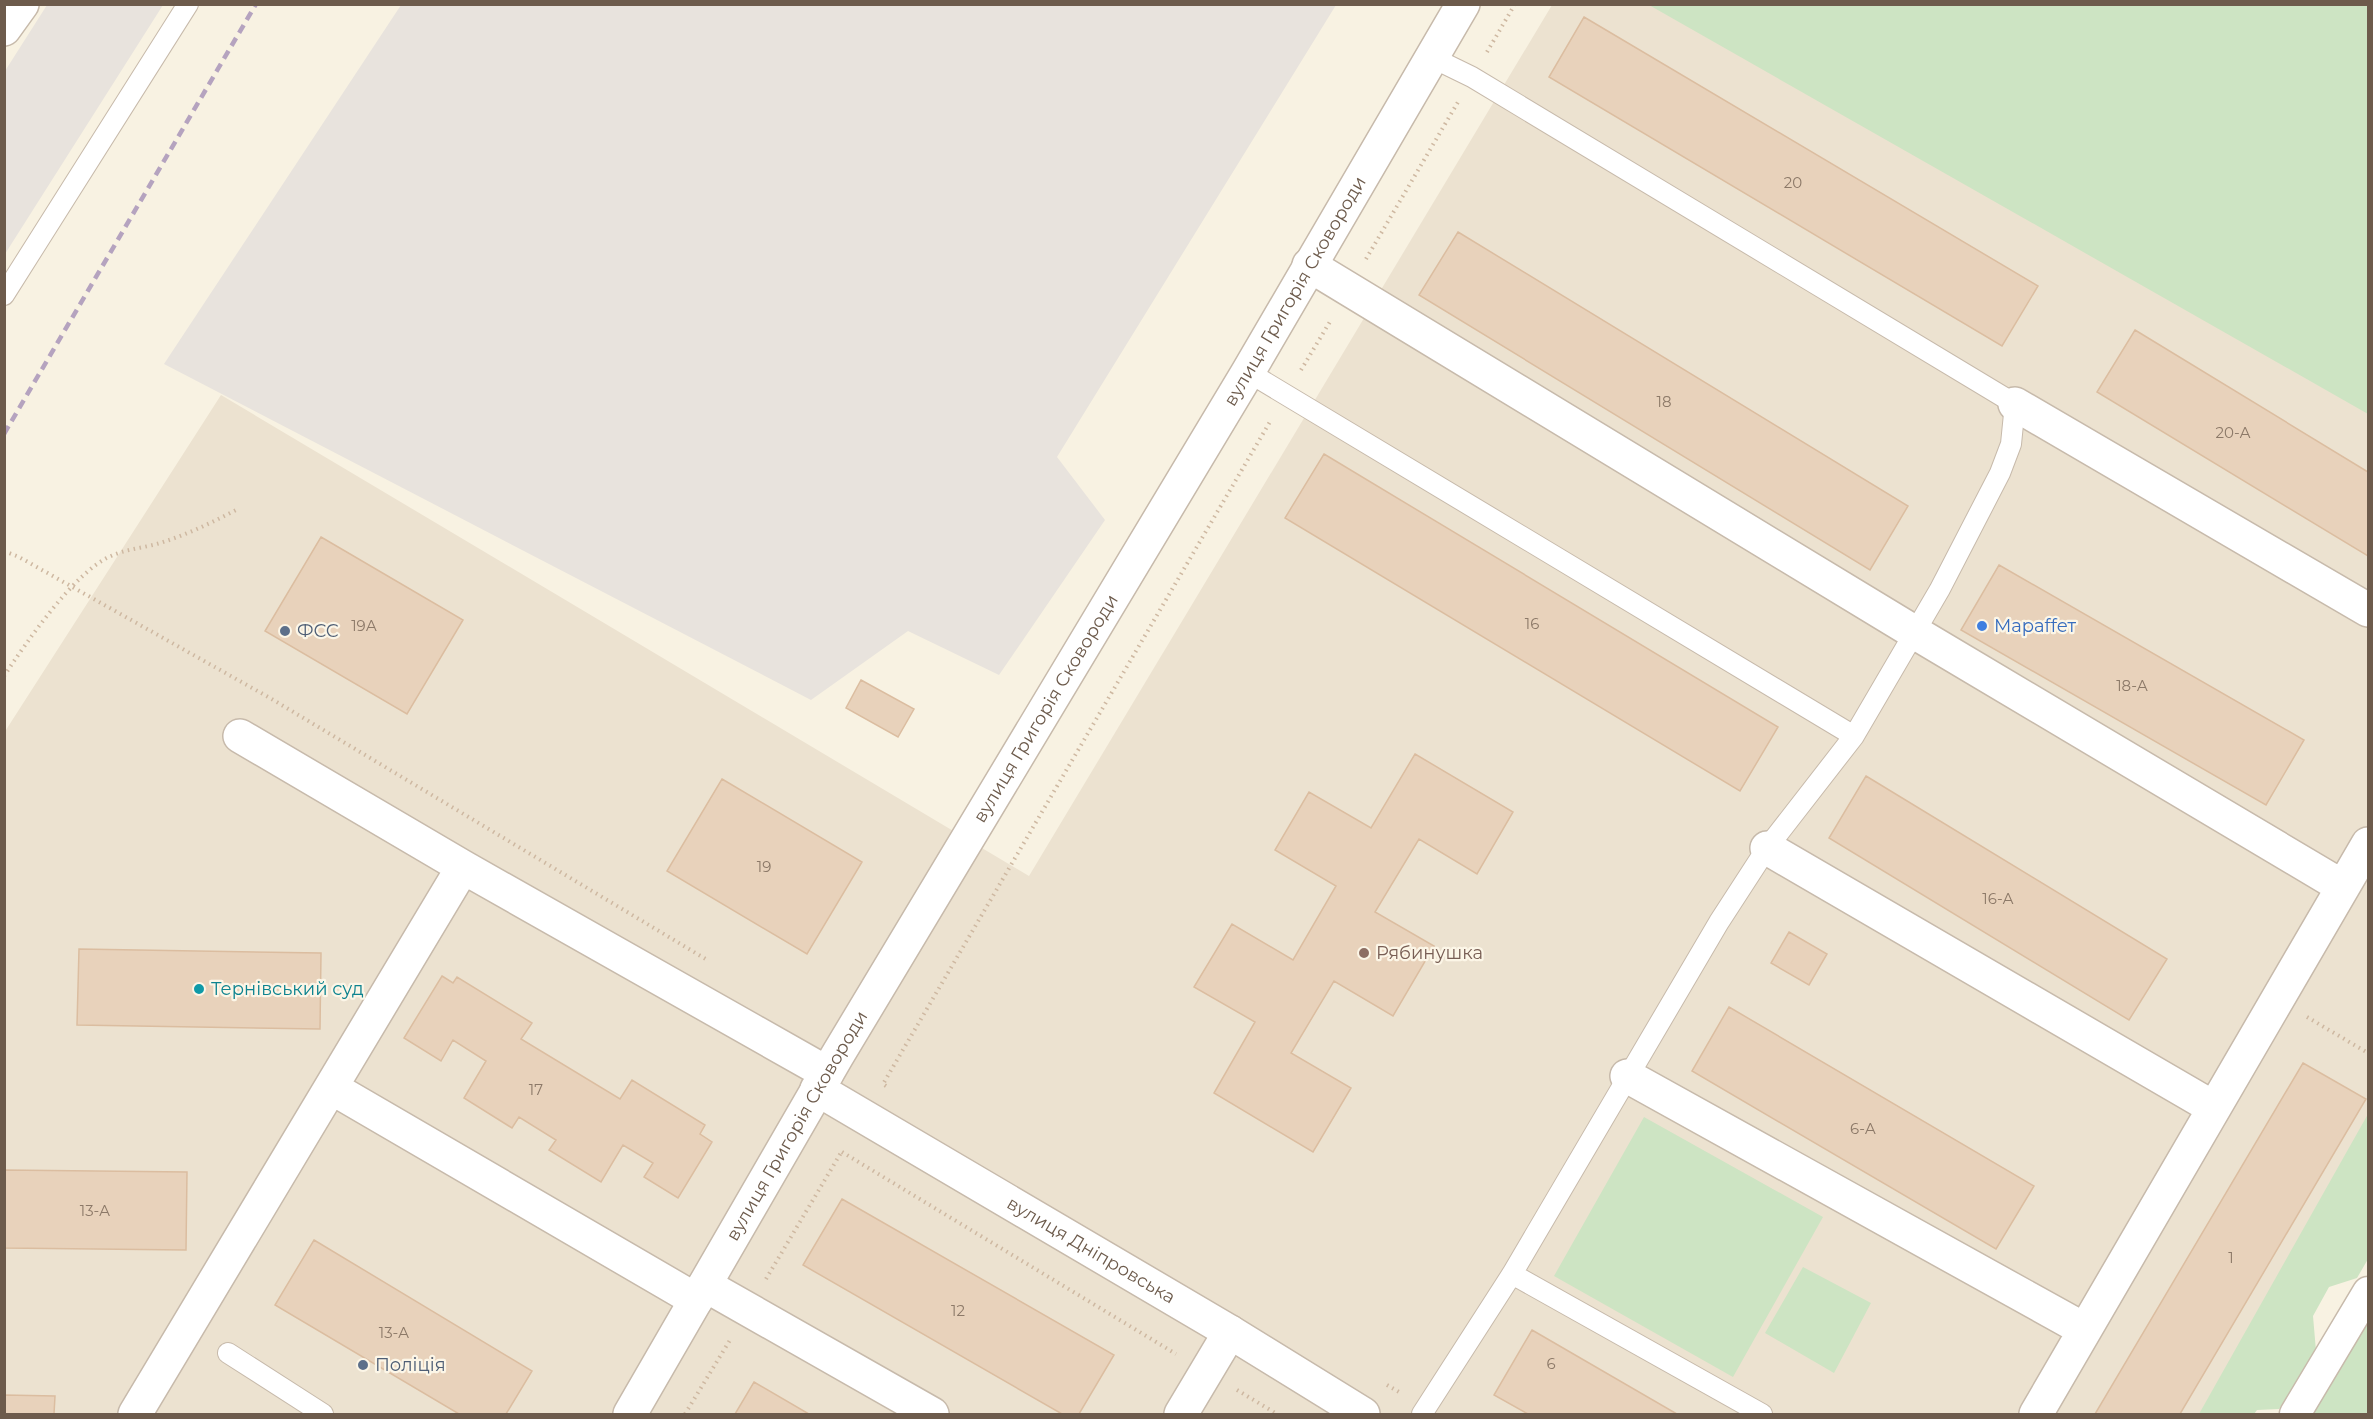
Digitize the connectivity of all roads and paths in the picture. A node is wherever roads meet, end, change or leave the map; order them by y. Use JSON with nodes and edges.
{"nodes":[{"id":1,"x":22,"y":4,"type":"edge"},
{"id":2,"x":188,"y":4,"type":"edge"},
{"id":3,"x":1463,"y":4,"type":"edge"},
{"id":4,"x":1515,"y":4,"type":"edge"},
{"id":5,"x":4,"y":29,"type":"edge"},
{"id":6,"x":1431,"y":57,"type":"junction"},
{"id":7,"x":1472,"y":77,"type":"junction"},
{"id":8,"x":1309,"y":265,"type":"junction"},
{"id":9,"x":1349,"y":288,"type":"junction"},
{"id":10,"x":4,"y":295,"type":"edge"},
{"id":11,"x":1248,"y":372,"type":"junction"},
{"id":12,"x":1285,"y":397,"type":"junction"},
{"id":13,"x":2015,"y":404,"type":"junction"},
{"id":14,"x":236,"y":510,"type":"dead end"},
{"id":15,"x":4,"y":551,"type":"edge"},
{"id":16,"x":72,"y":586,"type":"junction"},
{"id":17,"x":2368,"y":610,"type":"edge"},
{"id":18,"x":1914,"y":632,"type":"junction"},
{"id":19,"x":4,"y":676,"type":"edge"},
{"id":20,"x":240,"y":736,"type":"dead end"},
{"id":21,"x":1854,"y":736,"type":"junction"},
{"id":22,"x":2368,"y":844,"type":"edge"},
{"id":23,"x":1767,"y":848,"type":"junction"},
{"id":24,"x":463,"y":867,"type":"junction"},
{"id":25,"x":2343,"y":887,"type":"junction"},
{"id":26,"x":711,"y":962,"type":"dead end"},
{"id":27,"x":2279,"y":1000,"type":"junction"},
{"id":28,"x":2368,"y":1053,"type":"edge"},
{"id":29,"x":1627,"y":1076,"type":"junction"},
{"id":30,"x":822,"y":1081,"type":"junction"},
{"id":31,"x":883,"y":1084,"type":"dead end"},
{"id":32,"x":332,"y":1088,"type":"junction"},
{"id":33,"x":2214,"y":1108,"type":"junction"},
{"id":34,"x":847,"y":1143,"type":"dead end"},
{"id":35,"x":842,"y":1152,"type":"junction"},
{"id":36,"x":1512,"y":1274,"type":"junction"},
{"id":37,"x":700,"y":1292,"type":"junction"},
{"id":38,"x":2368,"y":1292,"type":"edge"},
{"id":39,"x":748,"y":1309,"type":"junction"},
{"id":40,"x":2085,"y":1330,"type":"junction"},
{"id":41,"x":1230,"y":1332,"type":"junction"},
{"id":42,"x":228,"y":1353,"type":"dead end"},
{"id":43,"x":1206,"y":1372,"type":"junction"},
{"id":44,"x":135,"y":1414,"type":"edge"},
{"id":45,"x":323,"y":1414,"type":"edge"},
{"id":46,"x":630,"y":1414,"type":"edge"},
{"id":47,"x":685,"y":1414,"type":"edge"},
{"id":48,"x":932,"y":1414,"type":"edge"},
{"id":49,"x":1181,"y":1414,"type":"edge"},
{"id":50,"x":1277,"y":1414,"type":"edge"},
{"id":51,"x":1363,"y":1414,"type":"edge"},
{"id":52,"x":1422,"y":1414,"type":"edge"},
{"id":53,"x":1762,"y":1414,"type":"edge"},
{"id":54,"x":2036,"y":1414,"type":"edge"},
{"id":55,"x":2295,"y":1414,"type":"edge"}],
"edges":[{"from":1,"to":5,"type":"street"},
{"from":2,"to":10,"type":"lane"},
{"from":3,"to":6,"type":"street","name":"вулиця Григорія Сковороди"},
{"from":4,"to":7,"type":"path"},
{"from":6,"to":7,"type":"lane"},
{"from":6,"to":8,"type":"street","name":"вулиця Григорія Сковороди"},
{"from":7,"to":9,"type":"path"},
{"from":7,"to":13,"type":"lane"},
{"from":8,"to":9,"type":"street"},
{"from":8,"to":11,"type":"street","name":"вулиця Григорія Сковороди"},
{"from":9,"to":12,"type":"path"},
{"from":9,"to":18,"type":"street"},
{"from":11,"to":12,"type":"lane"},
{"from":11,"to":30,"type":"street","name":"вулиця Григорія Сковороди"},
{"from":12,"to":21,"type":"lane"},
{"from":12,"to":31,"type":"path"},
{"from":13,"to":17,"type":"street"},
{"from":13,"to":18,"type":"lane"},
{"from":14,"to":16,"type":"path"},
{"from":15,"to":16,"type":"path"},
{"from":16,"to":19,"type":"path"},
{"from":16,"to":26,"type":"path"},
{"from":18,"to":21,"type":"lane"},
{"from":18,"to":25,"type":"street"},
{"from":20,"to":24,"type":"street","name":"вулиця Дніпровська"},
{"from":21,"to":23,"type":"lane"},
{"from":22,"to":25,"type":"street"},
{"from":23,"to":29,"type":"lane"},
{"from":23,"to":33,"type":"street"},
{"from":24,"to":30,"type":"street","name":"вулиця Дніпровська"},
{"from":24,"to":32,"type":"street"},
{"from":25,"to":27,"type":"street"},
{"from":27,"to":28,"type":"path"},
{"from":27,"to":33,"type":"street"},
{"from":29,"to":36,"type":"lane"},
{"from":29,"to":40,"type":"street"},
{"from":30,"to":37,"type":"street","name":"вулиця Григорія Сковороди"},
{"from":30,"to":41,"type":"street","name":"вулиця Дніпровська"},
{"from":32,"to":37,"type":"street"},
{"from":32,"to":44,"type":"street"},
{"from":33,"to":40,"type":"street"},
{"from":34,"to":35,"type":"path"},
{"from":35,"to":39,"type":"path"},
{"from":35,"to":43,"type":"path"},
{"from":36,"to":52,"type":"lane"},
{"from":36,"to":53,"type":"lane"},
{"from":37,"to":39,"type":"street"},
{"from":37,"to":46,"type":"street","name":"вулиця Григорія Сковороди"},
{"from":38,"to":55,"type":"street"},
{"from":39,"to":47,"type":"path"},
{"from":39,"to":48,"type":"street"},
{"from":40,"to":54,"type":"street"},
{"from":41,"to":43,"type":"street"},
{"from":41,"to":51,"type":"street","name":"вулиця Дніпровська"},
{"from":42,"to":45,"type":"lane"},
{"from":43,"to":49,"type":"street"},
{"from":43,"to":50,"type":"path"}]}
